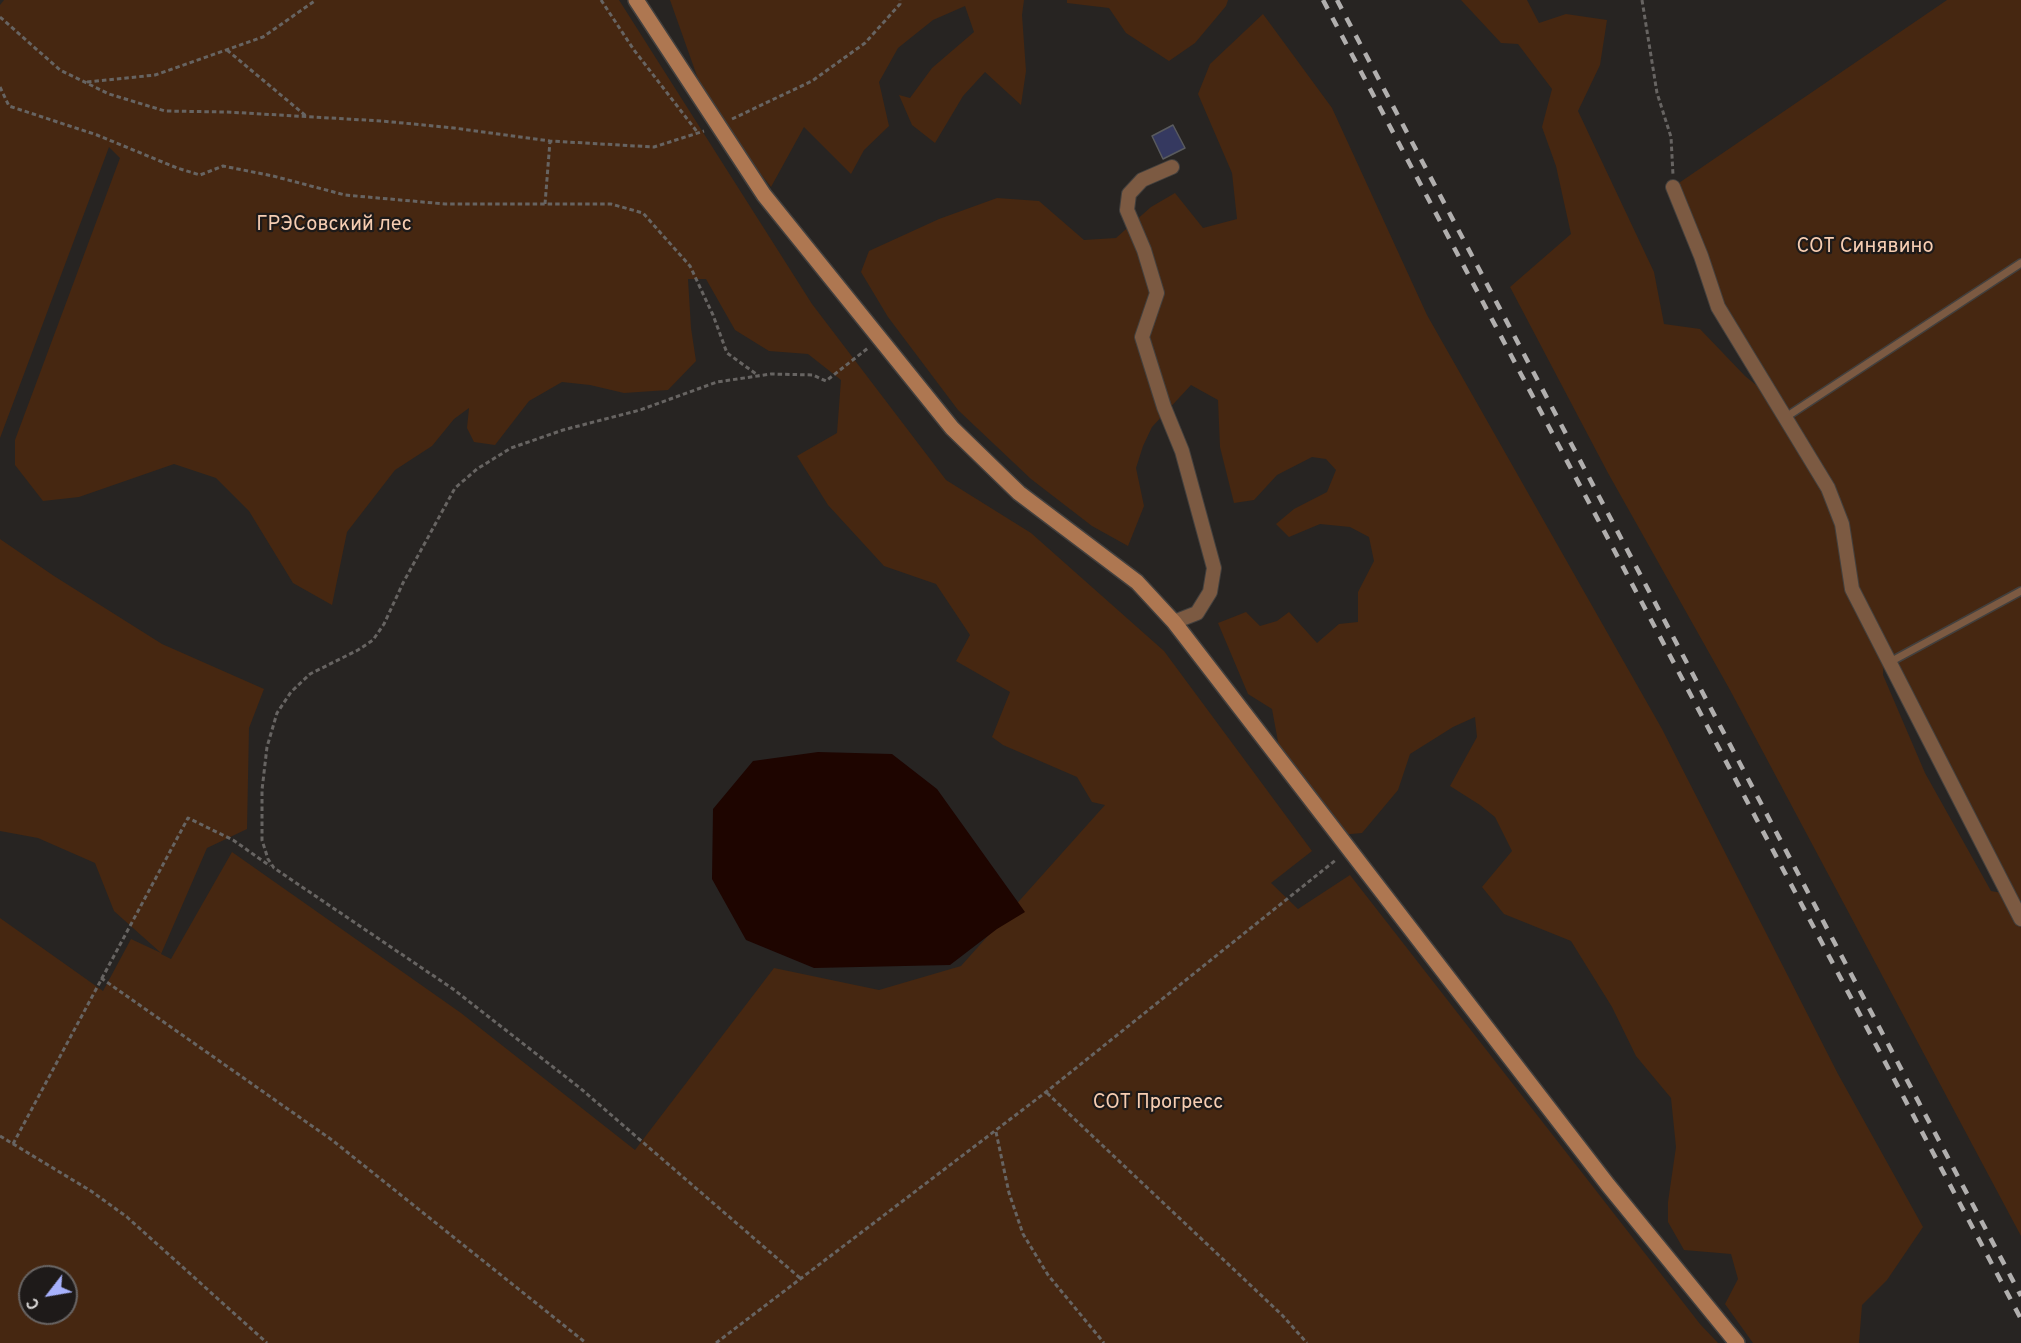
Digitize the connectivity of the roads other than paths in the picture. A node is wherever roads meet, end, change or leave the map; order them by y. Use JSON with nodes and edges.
{"nodes":[{"id":1,"x":636,"y":0,"type":"edge"},
{"id":2,"x":1172,"y":167,"type":"dead end"},
{"id":3,"x":1673,"y":187,"type":"road end"},
{"id":4,"x":2021,"y":263,"type":"edge"},
{"id":5,"x":1786,"y":417,"type":"junction"},
{"id":6,"x":2021,"y":591,"type":"edge"},
{"id":7,"x":1174,"y":622,"type":"junction"},
{"id":8,"x":1890,"y":662,"type":"junction"},
{"id":9,"x":2021,"y":917,"type":"edge"},
{"id":10,"x":1737,"y":1343,"type":"edge"}],
"edges":[{"from":1,"to":7,"type":"street"},
{"from":2,"to":7,"type":"street"},
{"from":3,"to":5,"type":"street"},
{"from":4,"to":5,"type":"lane"},
{"from":5,"to":8,"type":"street"},
{"from":6,"to":8,"type":"lane"},
{"from":7,"to":10,"type":"street"},
{"from":8,"to":9,"type":"street"}]}
